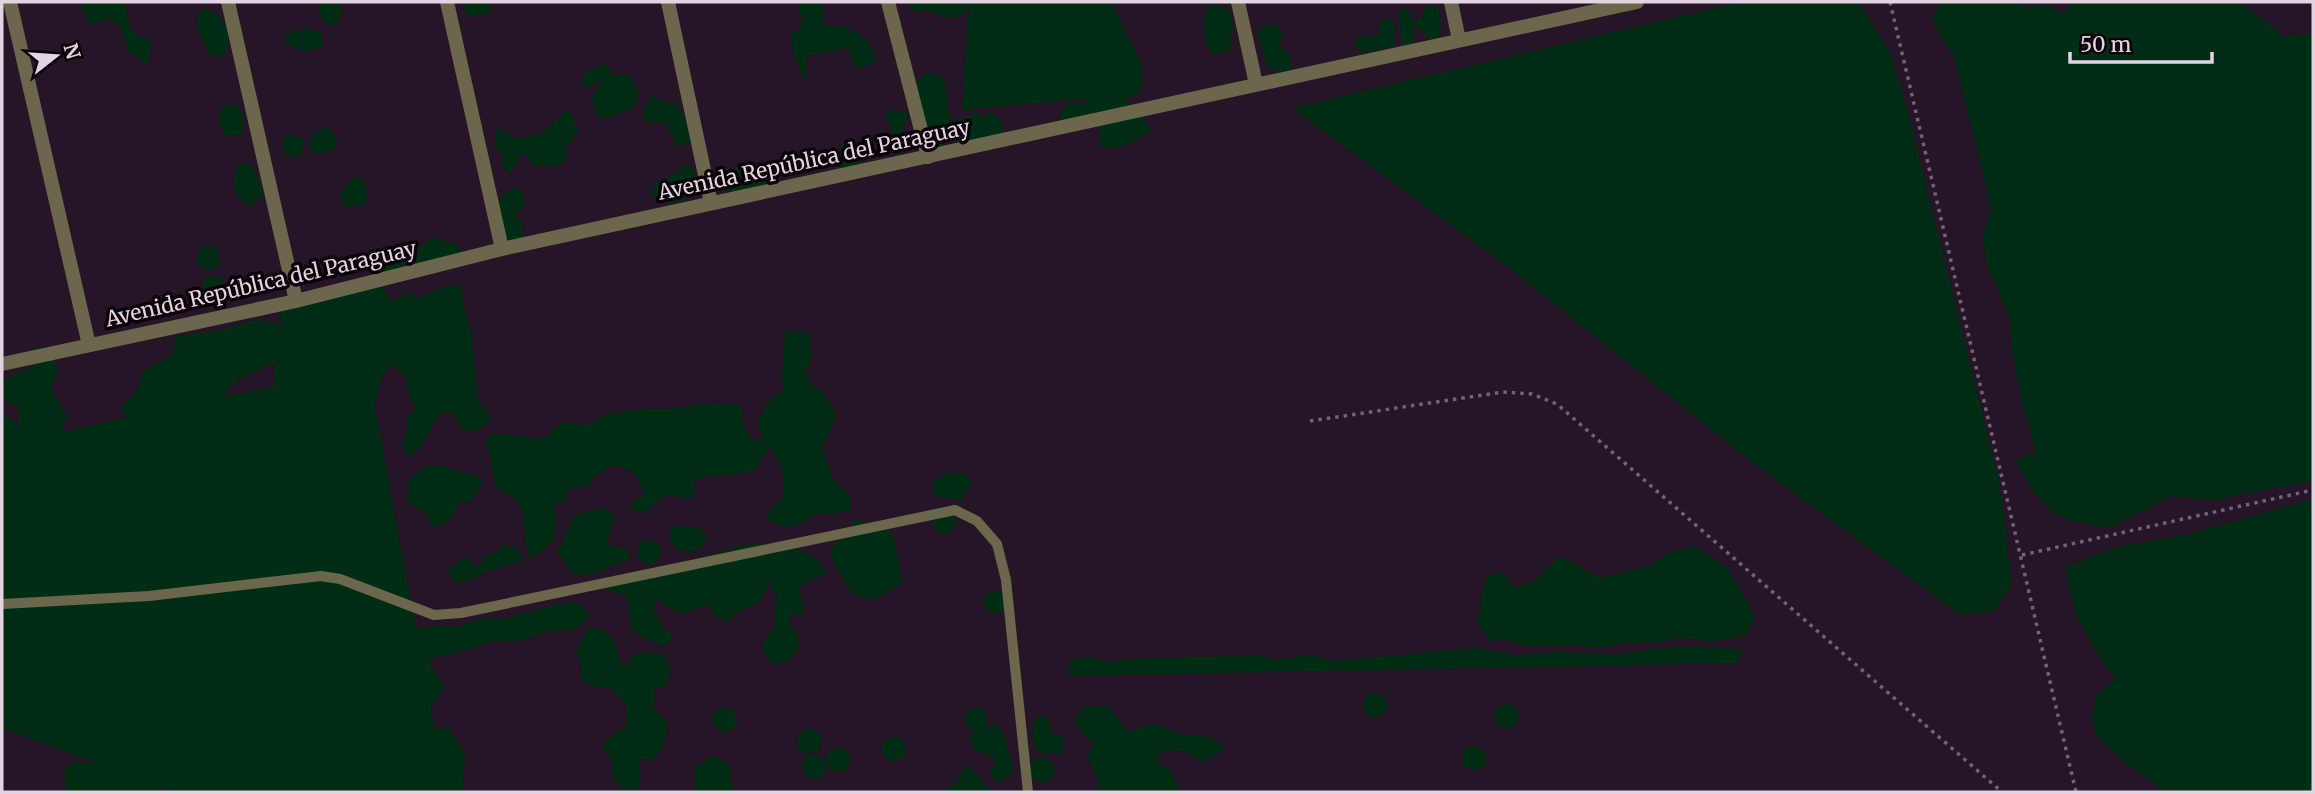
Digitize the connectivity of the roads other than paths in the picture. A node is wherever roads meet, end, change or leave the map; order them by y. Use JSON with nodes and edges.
{"nodes":[{"id":1,"x":10,"y":2,"type":"edge"},
{"id":2,"x":228,"y":2,"type":"edge"},
{"id":3,"x":447,"y":2,"type":"edge"},
{"id":4,"x":668,"y":2,"type":"edge"},
{"id":5,"x":888,"y":2,"type":"edge"},
{"id":6,"x":1238,"y":2,"type":"edge"},
{"id":7,"x":1451,"y":2,"type":"edge"},
{"id":8,"x":1637,"y":2,"type":"edge"},
{"id":9,"x":1459,"y":40,"type":"junction"},
{"id":10,"x":1256,"y":84,"type":"junction"},
{"id":11,"x":928,"y":157,"type":"junction"},
{"id":12,"x":711,"y":203,"type":"junction"},
{"id":13,"x":502,"y":249,"type":"junction"},
{"id":14,"x":296,"y":301,"type":"junction"},
{"id":15,"x":89,"y":345,"type":"junction"},
{"id":16,"x":2,"y":364,"type":"edge"},
{"id":17,"x":2,"y":604,"type":"edge"},
{"id":18,"x":1028,"y":792,"type":"edge"}],
"edges":[{"from":1,"to":15,"type":"street"},
{"from":2,"to":14,"type":"street"},
{"from":3,"to":13,"type":"street"},
{"from":4,"to":12,"type":"street"},
{"from":5,"to":11,"type":"street"},
{"from":6,"to":10,"type":"street"},
{"from":7,"to":9,"type":"street"},
{"from":8,"to":9,"type":"street","name":"Avenida República del Paraguay"},
{"from":9,"to":10,"type":"street","name":"Avenida República del Paraguay"},
{"from":10,"to":11,"type":"street","name":"Avenida República del Paraguay"},
{"from":11,"to":12,"type":"street","name":"Avenida República del Paraguay"},
{"from":12,"to":13,"type":"street","name":"Avenida República del Paraguay"},
{"from":13,"to":14,"type":"street","name":"Avenida República del Paraguay"},
{"from":14,"to":15,"type":"street","name":"Avenida República del Paraguay"},
{"from":15,"to":16,"type":"street","name":"Avenida República del Paraguay"},
{"from":17,"to":18,"type":"lane"}]}
